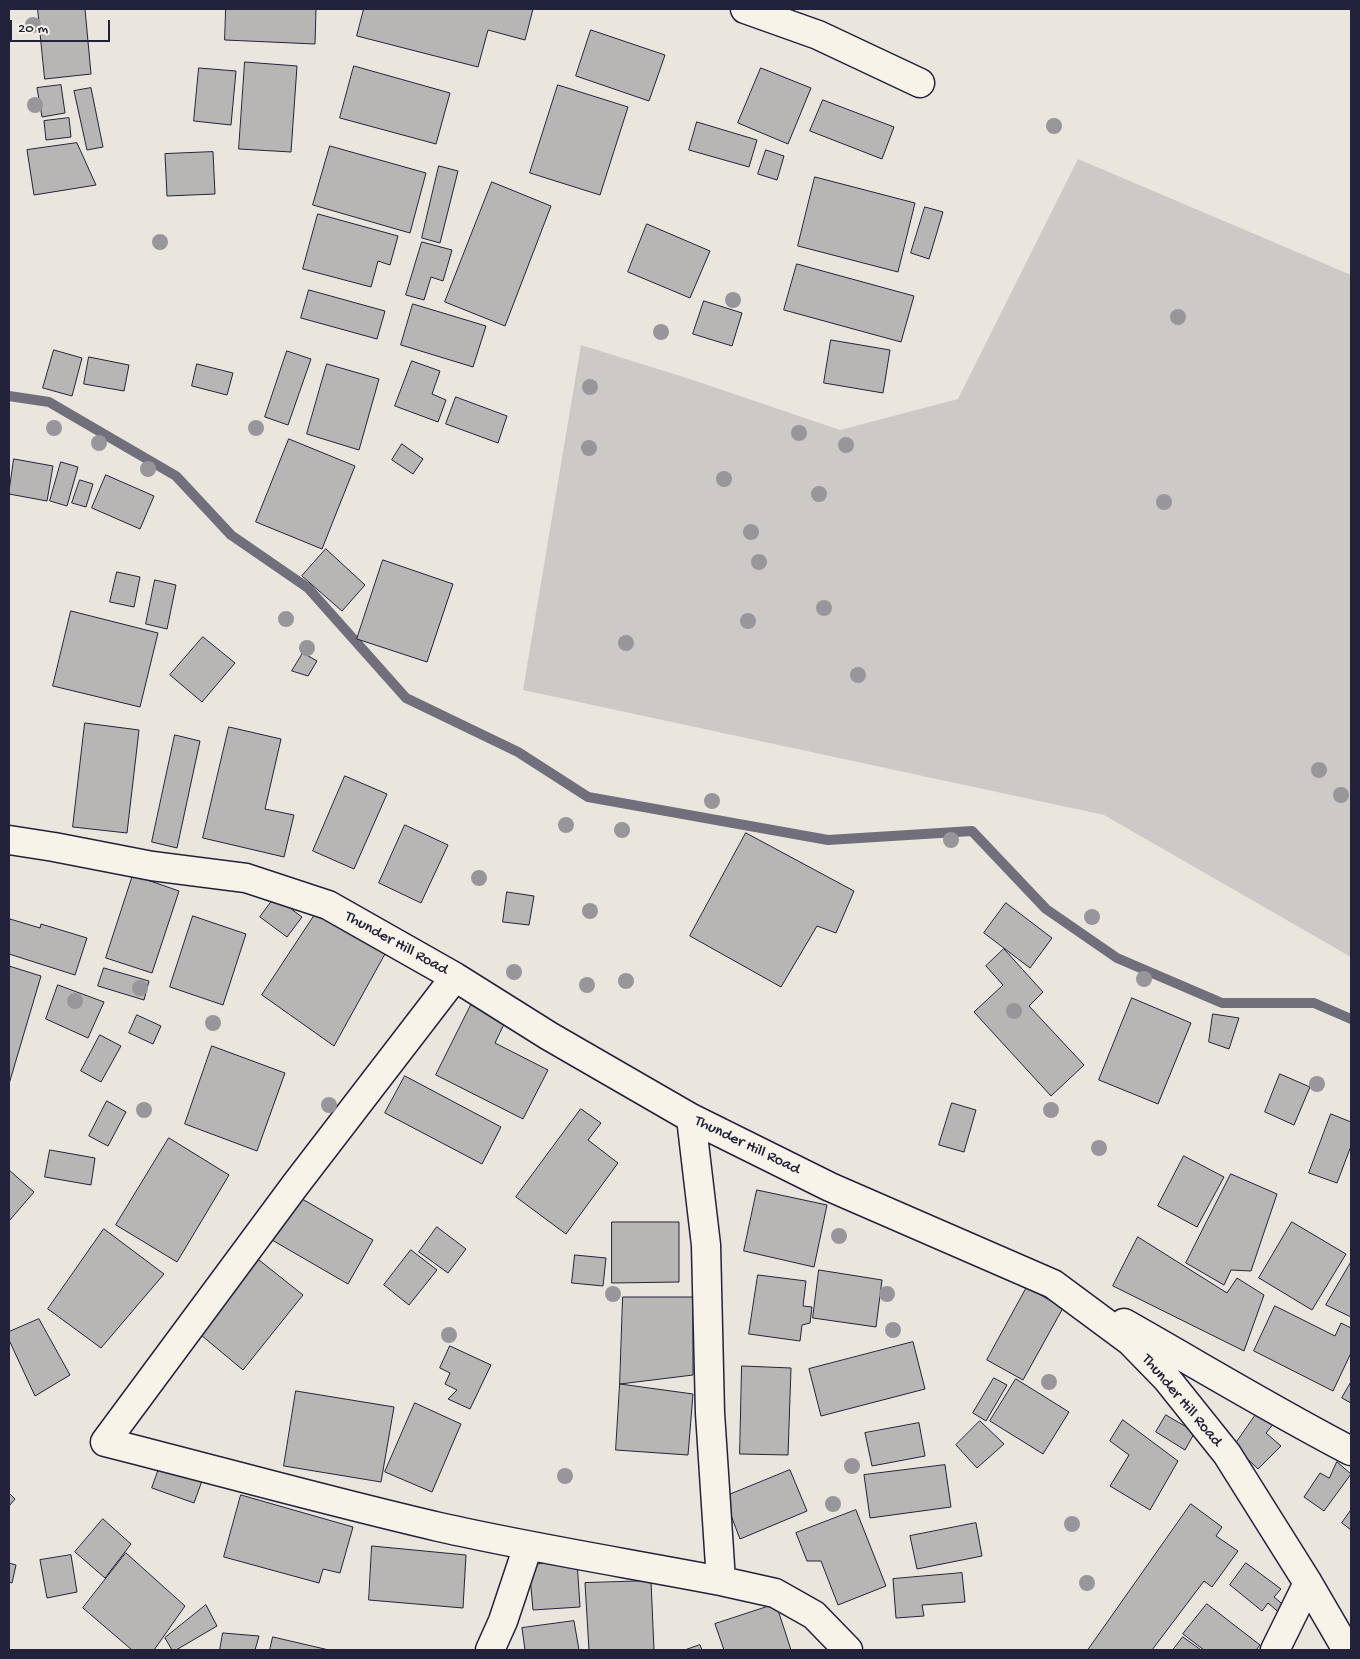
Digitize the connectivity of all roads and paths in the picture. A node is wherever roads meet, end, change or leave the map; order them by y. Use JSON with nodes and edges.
{"nodes":[{"id":1,"x":745,"y":9,"type":"edge"},
{"id":2,"x":920,"y":83,"type":"dead end"},
{"id":3,"x":9,"y":840,"type":"edge"},
{"id":4,"x":455,"y":977,"type":"junction"},
{"id":5,"x":690,"y":1118,"type":"junction"},
{"id":6,"x":1053,"y":1284,"type":"junction"},
{"id":7,"x":1351,"y":1451,"type":"edge"},
{"id":8,"x":528,"y":1546,"type":"junction"},
{"id":9,"x":721,"y":1581,"type":"junction"},
{"id":10,"x":1308,"y":1583,"type":"junction"},
{"id":11,"x":490,"y":1650,"type":"edge"},
{"id":12,"x":848,"y":1650,"type":"edge"},
{"id":13,"x":1275,"y":1650,"type":"edge"},
{"id":14,"x":1347,"y":1650,"type":"edge"}],
"edges":[{"from":1,"to":2,"type":"street"},
{"from":3,"to":4,"type":"street","name":"Thunder Hill Road"},
{"from":4,"to":5,"type":"street","name":"Thunder Hill Road"},
{"from":4,"to":8,"type":"street"},
{"from":5,"to":6,"type":"street","name":"Thunder Hill Road"},
{"from":5,"to":9,"type":"street"},
{"from":6,"to":7,"type":"street"},
{"from":6,"to":10,"type":"street","name":"Thunder Hill Road"},
{"from":8,"to":9,"type":"street"},
{"from":8,"to":11,"type":"street"},
{"from":9,"to":12,"type":"street"},
{"from":10,"to":13,"type":"street"},
{"from":10,"to":14,"type":"street","name":"Thunder Hill Road"}]}
